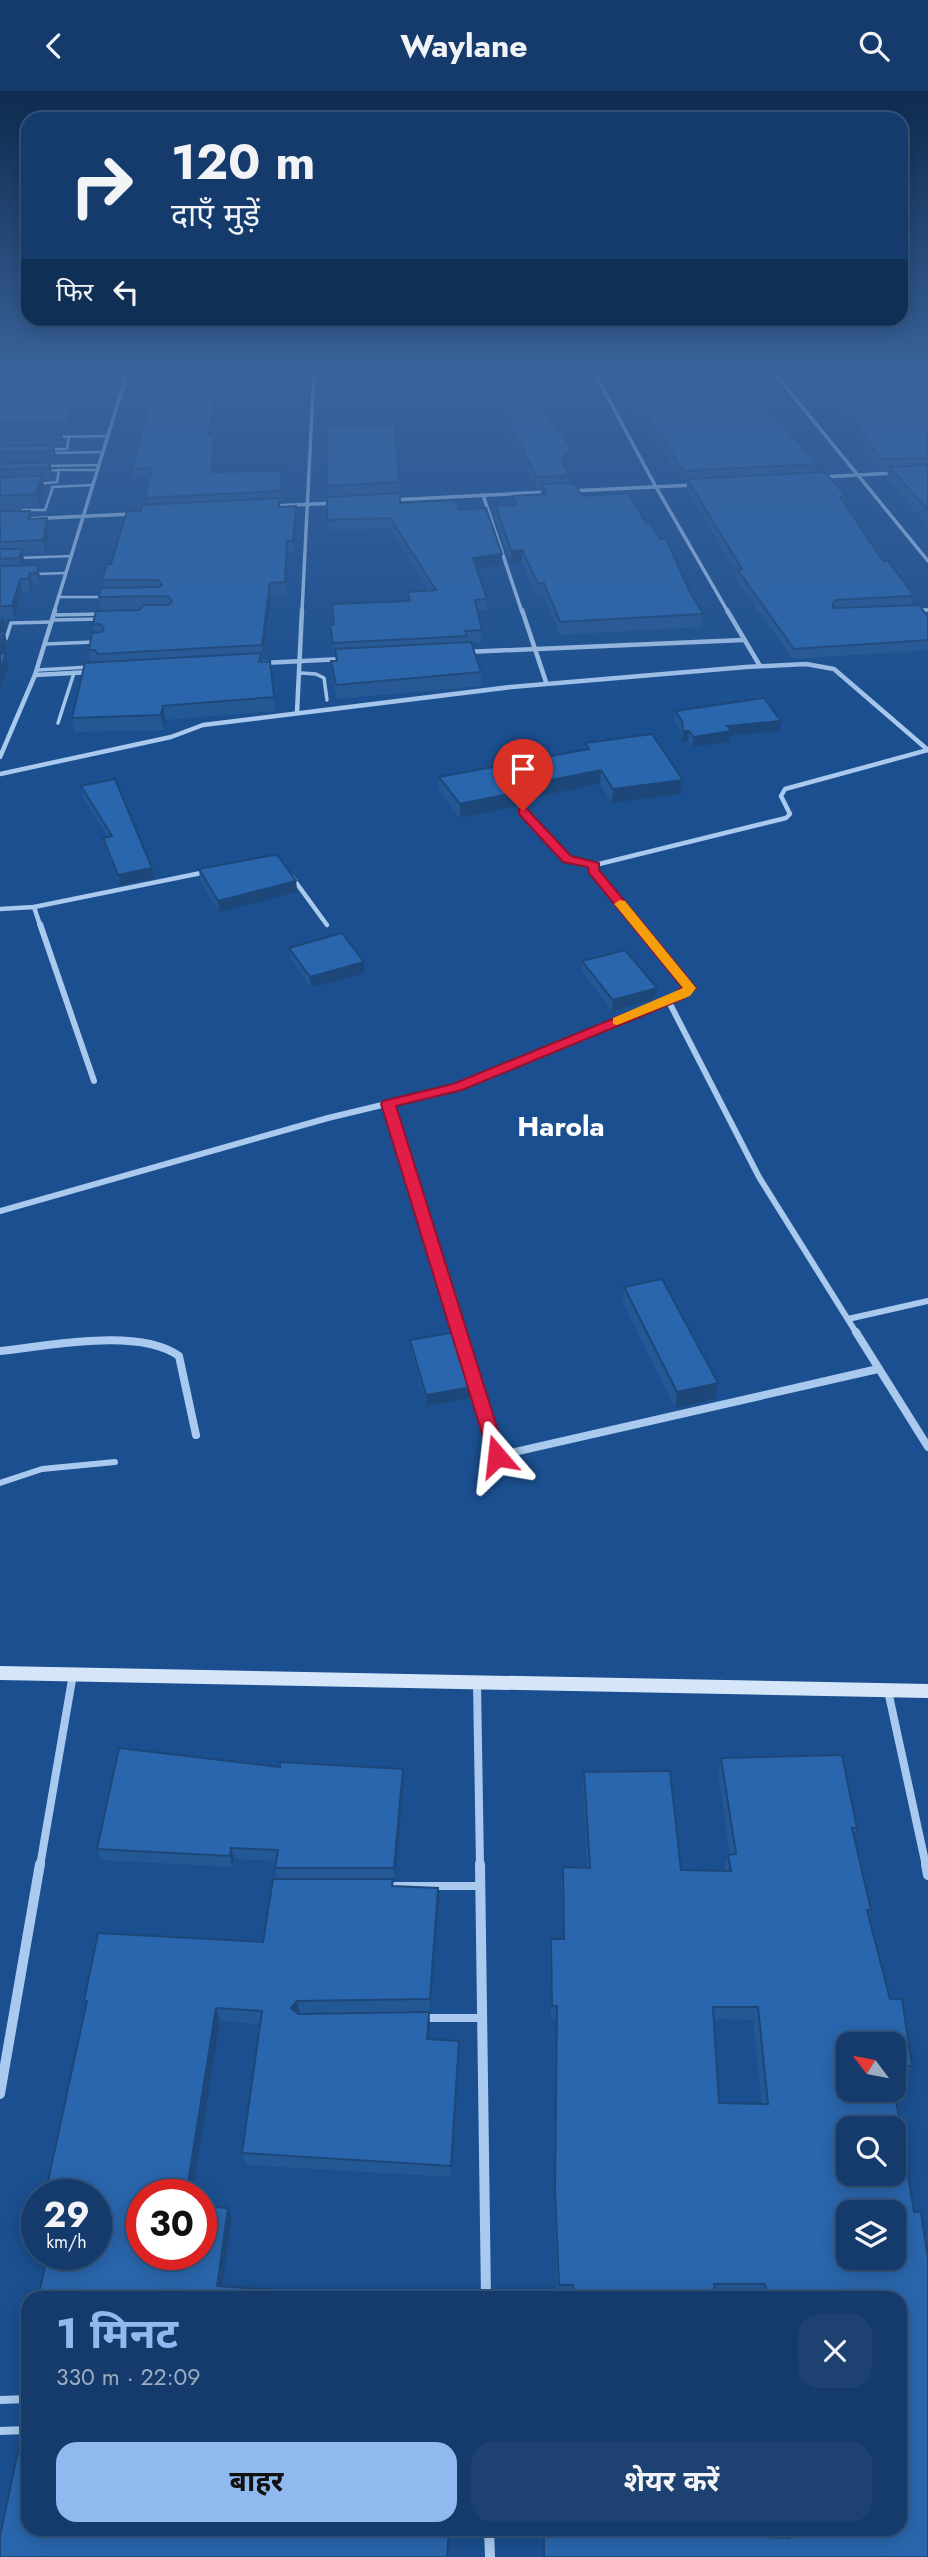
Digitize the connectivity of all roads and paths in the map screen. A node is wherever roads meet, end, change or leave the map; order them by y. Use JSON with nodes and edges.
{"nodes":[{"id":1,"x":91,"y":485,"type":"edge"},
{"id":2,"x":93,"y":485,"type":"edge"},
{"id":3,"x":309,"y":485,"type":"edge"},
{"id":4,"x":682,"y":485,"type":"edge"},
{"id":5,"x":868,"y":485,"type":"edge"},
{"id":6,"x":38,"y":487,"type":"edge"},
{"id":7,"x":52,"y":487,"type":"junction"},
{"id":8,"x":656,"y":487,"type":"junction"},
{"id":9,"x":563,"y":491,"type":"edge"},
{"id":10,"x":550,"y":492,"type":"edge"},
{"id":11,"x":483,"y":495,"type":"junction"},
{"id":12,"x":388,"y":500,"type":"edge"},
{"id":13,"x":348,"y":502,"type":"edge"},
{"id":14,"x":308,"y":505,"type":"junction"},
{"id":15,"x":268,"y":507,"type":"edge"},
{"id":16,"x":11,"y":511,"type":"edge"},
{"id":17,"x":136,"y":514,"type":"edge"},
{"id":18,"x":84,"y":516,"type":"junction"},
{"id":19,"x":24,"y":519,"type":"edge"},
{"id":20,"x":72,"y":557,"type":"junction"},
{"id":21,"x":10,"y":558,"type":"edge"},
{"id":22,"x":30,"y":558,"type":"junction"},
{"id":23,"x":928,"y":561,"type":"edge"},
{"id":24,"x":27,"y":566,"type":"edge"},
{"id":25,"x":66,"y":573,"type":"junction"},
{"id":26,"x":33,"y":574,"type":"edge"},
{"id":27,"x":59,"y":597,"type":"junction"},
{"id":28,"x":105,"y":597,"type":"edge"},
{"id":29,"x":915,"y":610,"type":"edge"},
{"id":30,"x":928,"y":610,"type":"edge"},
{"id":31,"x":101,"y":614,"type":"edge"},
{"id":32,"x":114,"y":618,"type":"edge"},
{"id":33,"x":53,"y":619,"type":"junction"},
{"id":34,"x":0,"y":623,"type":"edge"},
{"id":35,"x":12,"y":623,"type":"junction"},
{"id":36,"x":743,"y":640,"type":"junction"},
{"id":37,"x":0,"y":641,"type":"edge"},
{"id":38,"x":102,"y":642,"type":"edge"},
{"id":39,"x":45,"y":644,"type":"junction"},
{"id":40,"x":534,"y":648,"type":"junction"},
{"id":41,"x":452,"y":652,"type":"edge"},
{"id":42,"x":343,"y":659,"type":"edge"},
{"id":43,"x":302,"y":661,"type":"junction"},
{"id":44,"x":261,"y":663,"type":"edge"},
{"id":45,"x":760,"y":666,"type":"junction"},
{"id":46,"x":98,"y":669,"type":"joint"},
{"id":47,"x":36,"y":672,"type":"junction"},
{"id":48,"x":74,"y":673,"type":"junction"},
{"id":49,"x":301,"y":673,"type":"junction"},
{"id":50,"x":546,"y":682,"type":"junction"},
{"id":51,"x":327,"y":700,"type":"dead end"},
{"id":52,"x":297,"y":712,"type":"junction"},
{"id":53,"x":58,"y":723,"type":"dead end"},
{"id":54,"x":928,"y":750,"type":"edge"},
{"id":55,"x":0,"y":757,"type":"edge"},
{"id":56,"x":0,"y":774,"type":"edge"},
{"id":57,"x":523,"y":811,"type":"edge"},
{"id":58,"x":595,"y":865,"type":"junction"},
{"id":59,"x":217,"y":870,"type":"edge"},
{"id":60,"x":290,"y":873,"type":"edge"},
{"id":61,"x":34,"y":907,"type":"junction"},
{"id":62,"x":0,"y":909,"type":"edge"},
{"id":63,"x":327,"y":925,"type":"dead end"},
{"id":64,"x":668,"y":1000,"type":"junction"},
{"id":65,"x":94,"y":1081,"type":"dead end"},
{"id":66,"x":388,"y":1104,"type":"junction"},
{"id":67,"x":0,"y":1211,"type":"edge"},
{"id":68,"x":928,"y":1301,"type":"edge"},
{"id":69,"x":848,"y":1319,"type":"junction"},
{"id":70,"x":0,"y":1351,"type":"edge"},
{"id":71,"x":878,"y":1369,"type":"junction"},
{"id":72,"x":195,"y":1435,"type":"dead end"},
{"id":73,"x":928,"y":1447,"type":"edge"},
{"id":74,"x":115,"y":1462,"type":"dead end"},
{"id":75,"x":0,"y":1483,"type":"edge"},
{"id":76,"x":0,"y":1673,"type":"edge"},
{"id":77,"x":74,"y":1673,"type":"junction"},
{"id":78,"x":477,"y":1681,"type":"junction"},
{"id":79,"x":888,"y":1690,"type":"junction"},
{"id":80,"x":928,"y":1691,"type":"edge"},
{"id":81,"x":928,"y":1875,"type":"edge"},
{"id":82,"x":390,"y":1886,"type":"edge"},
{"id":83,"x":480,"y":1886,"type":"junction"},
{"id":84,"x":416,"y":2018,"type":"edge"},
{"id":85,"x":482,"y":2018,"type":"junction"},
{"id":86,"x":0,"y":2094,"type":"edge"},
{"id":87,"x":486,"y":2291,"type":"edge"},
{"id":88,"x":21,"y":2399,"type":"edge"},
{"id":89,"x":0,"y":2400,"type":"edge"},
{"id":90,"x":21,"y":2430,"type":"edge"},
{"id":91,"x":0,"y":2431,"type":"edge"},
{"id":92,"x":489,"y":2536,"type":"edge"},
{"id":93,"x":490,"y":2557,"type":"edge"}],
"edges":[{"from":1,"to":7,"type":"lane"},
{"from":2,"to":18,"type":"street"},
{"from":3,"to":14,"type":"street"},
{"from":4,"to":8,"type":"street"},
{"from":5,"to":23,"type":"street"},
{"from":6,"to":7,"type":"lane"},
{"from":7,"to":16,"type":"lane"},
{"from":8,"to":9,"type":"street"},
{"from":8,"to":36,"type":"street"},
{"from":10,"to":11,"type":"street"},
{"from":11,"to":12,"type":"street"},
{"from":11,"to":40,"type":"street"},
{"from":13,"to":14,"type":"street"},
{"from":14,"to":15,"type":"street"},
{"from":14,"to":43,"type":"street"},
{"from":17,"to":18,"type":"street"},
{"from":18,"to":19,"type":"street"},
{"from":18,"to":20,"type":"street"},
{"from":20,"to":22,"type":"lane"},
{"from":20,"to":25,"type":"street"},
{"from":21,"to":22,"type":"lane"},
{"from":22,"to":24,"type":"lane"},
{"from":25,"to":26,"type":"lane"},
{"from":25,"to":27,"type":"street"},
{"from":27,"to":28,"type":"lane"},
{"from":27,"to":33,"type":"street"},
{"from":29,"to":30,"type":"lane"},
{"from":31,"to":33,"type":"lane"},
{"from":32,"to":33,"type":"lane"},
{"from":33,"to":35,"type":"lane"},
{"from":33,"to":39,"type":"street"},
{"from":34,"to":35,"type":"lane"},
{"from":35,"to":37,"type":"lane"},
{"from":36,"to":40,"type":"street"},
{"from":36,"to":45,"type":"street"},
{"from":38,"to":39,"type":"lane"},
{"from":39,"to":47,"type":"street"},
{"from":40,"to":41,"type":"street"},
{"from":40,"to":50,"type":"street"},
{"from":42,"to":43,"type":"street"},
{"from":43,"to":44,"type":"street"},
{"from":43,"to":49,"type":"street"},
{"from":45,"to":50,"type":"street"},
{"from":45,"to":54,"type":"street"},
{"from":46,"to":47,"type":"lane"},
{"from":46,"to":48,"type":"street"},
{"from":47,"to":48,"type":"street"},
{"from":47,"to":55,"type":"street"},
{"from":48,"to":53,"type":"lane"},
{"from":49,"to":51,"type":"lane"},
{"from":49,"to":52,"type":"street"},
{"from":50,"to":52,"type":"street"},
{"from":52,"to":56,"type":"street"},
{"from":54,"to":58,"type":"street"},
{"from":57,"to":58,"type":"street"},
{"from":58,"to":64,"type":"street"},
{"from":59,"to":61,"type":"street"},
{"from":60,"to":63,"type":"street"},
{"from":61,"to":62,"type":"street"},
{"from":61,"to":65,"type":"street"},
{"from":64,"to":66,"type":"street"},
{"from":64,"to":69,"type":"street"},
{"from":66,"to":67,"type":"street"},
{"from":66,"to":71,"type":"street"},
{"from":68,"to":69,"type":"street"},
{"from":69,"to":71,"type":"street"},
{"from":70,"to":72,"type":"street"},
{"from":71,"to":73,"type":"street"},
{"from":74,"to":75,"type":"lane"},
{"from":76,"to":77,"type":"street"},
{"from":77,"to":78,"type":"street"},
{"from":77,"to":86,"type":"street"},
{"from":78,"to":79,"type":"street"},
{"from":78,"to":83,"type":"street"},
{"from":79,"to":80,"type":"street"},
{"from":79,"to":81,"type":"street"},
{"from":82,"to":83,"type":"lane"},
{"from":83,"to":85,"type":"street"},
{"from":84,"to":85,"type":"lane"},
{"from":85,"to":87,"type":"street"},
{"from":88,"to":89,"type":"lane"},
{"from":90,"to":91,"type":"lane"},
{"from":92,"to":93,"type":"street"}]}
